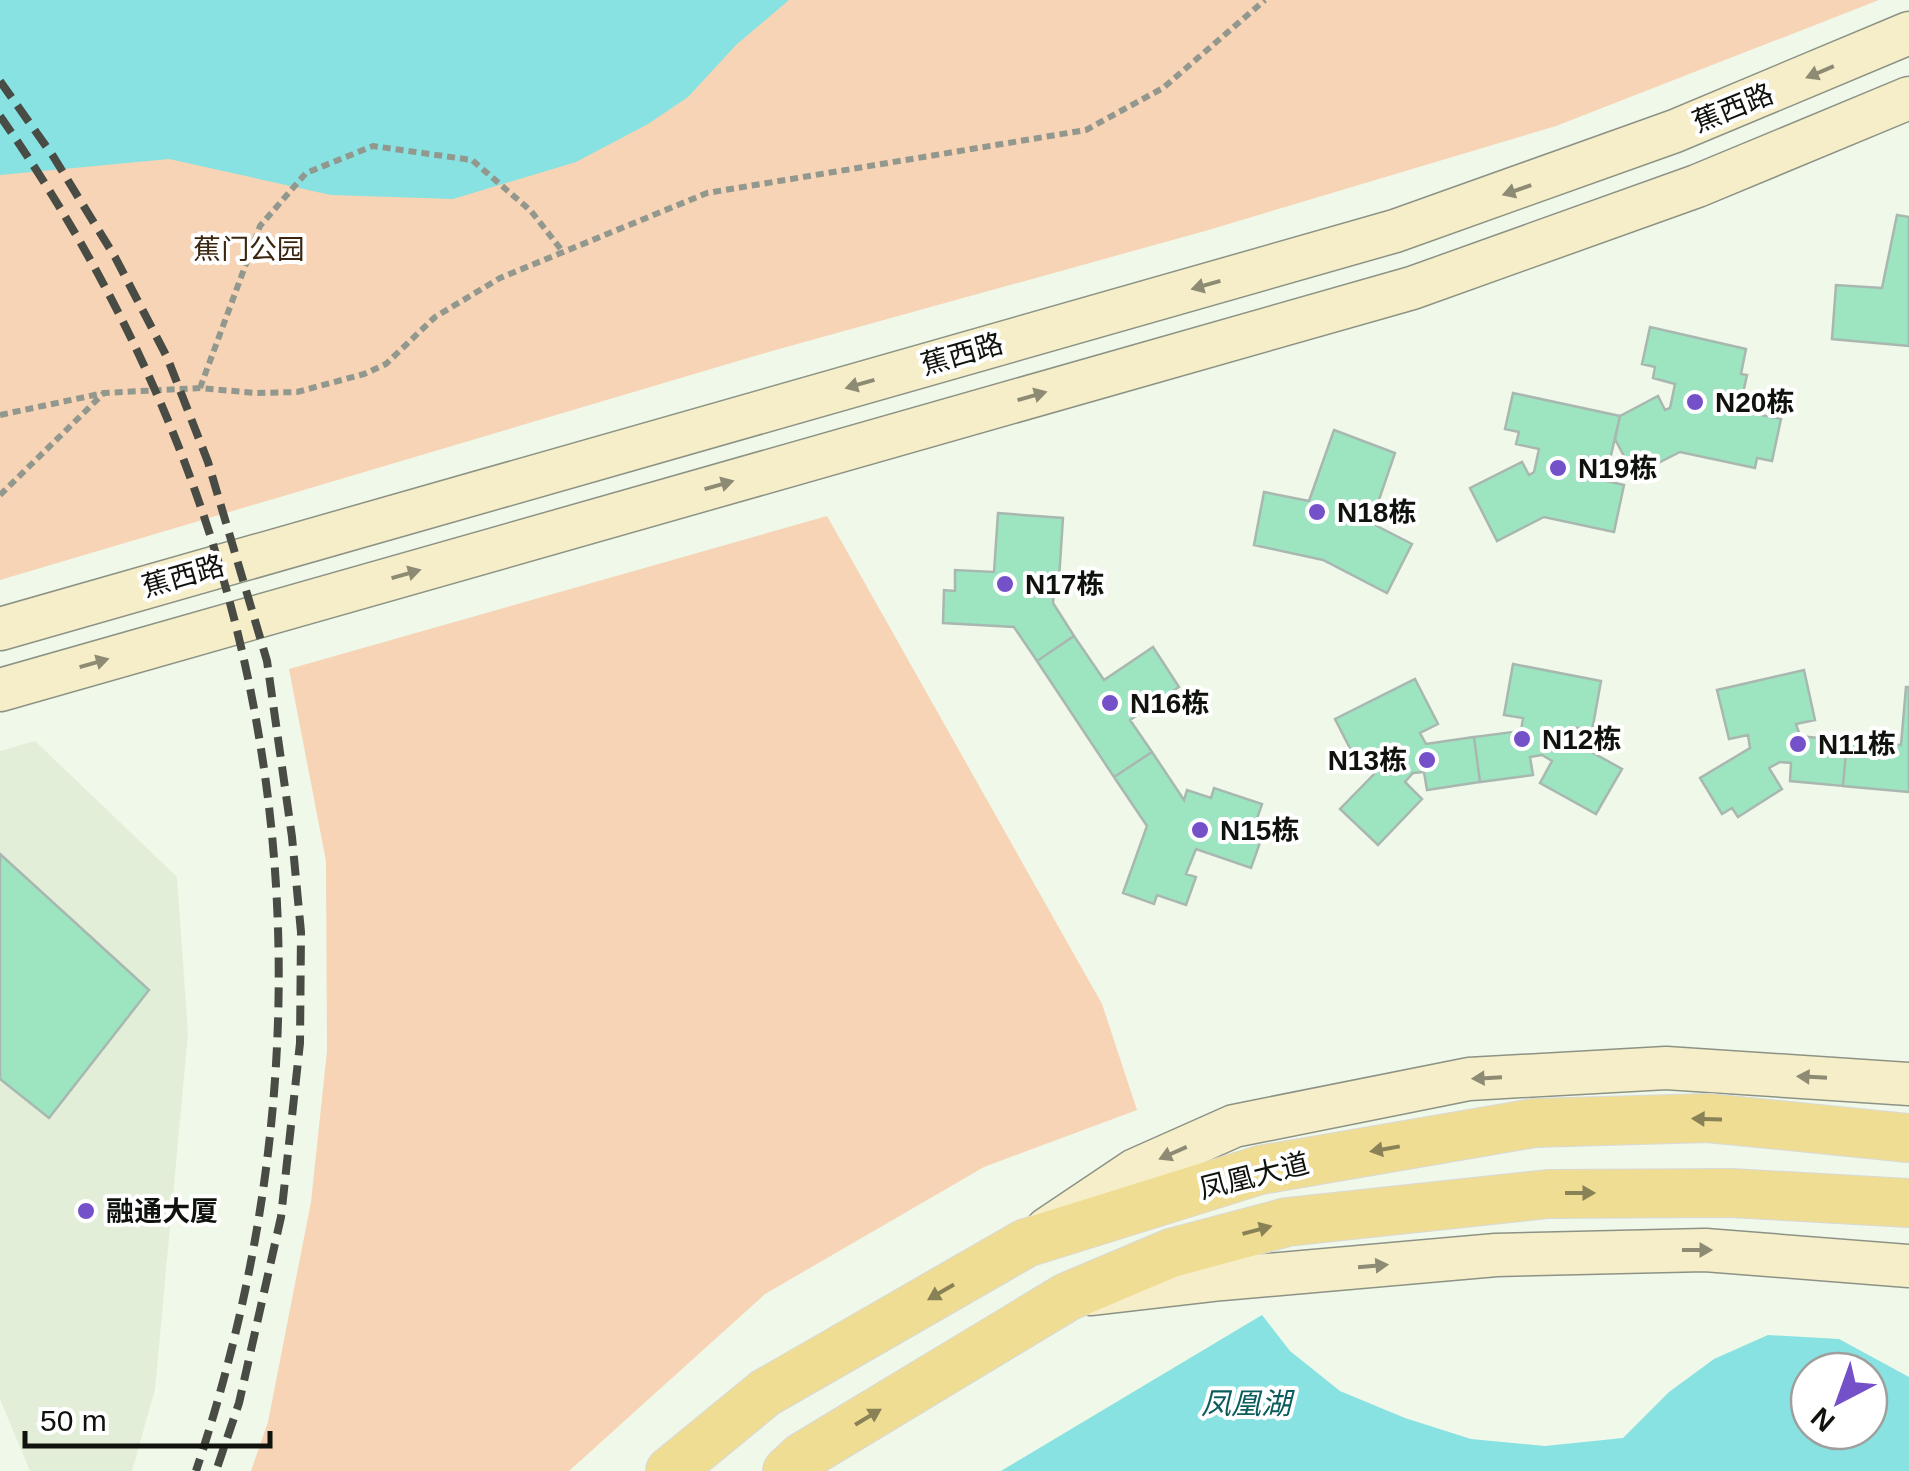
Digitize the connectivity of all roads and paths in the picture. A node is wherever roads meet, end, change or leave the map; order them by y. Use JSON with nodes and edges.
{"nodes":[{"id":1,"x":1265,"y":0,"type":"edge"},
{"id":2,"x":1909,"y":34,"type":"edge"},
{"id":3,"x":1909,"y":98,"type":"edge"},
{"id":4,"x":563,"y":252,"type":"junction"},
{"id":5,"x":200,"y":388,"type":"junction"},
{"id":6,"x":104,"y":393,"type":"junction"},
{"id":7,"x":0,"y":415,"type":"edge"},
{"id":8,"x":0,"y":495,"type":"edge"},
{"id":9,"x":0,"y":628,"type":"edge"},
{"id":10,"x":0,"y":690,"type":"edge"},
{"id":11,"x":1909,"y":1084,"type":"edge"},
{"id":12,"x":1909,"y":1138,"type":"edge"},
{"id":13,"x":1909,"y":1203,"type":"edge"},
{"id":14,"x":1026,"y":1244,"type":"junction"},
{"id":15,"x":1909,"y":1266,"type":"edge"},
{"id":16,"x":1067,"y":1298,"type":"junction"},
{"id":17,"x":670,"y":1471,"type":"edge"},
{"id":18,"x":786,"y":1471,"type":"edge"}],
"edges":[{"from":1,"to":4,"type":"path"},
{"from":2,"to":9,"type":"street","name":"蕉西路","one_way":true},
{"from":10,"to":3,"type":"street","one_way":true},
{"from":4,"to":5,"type":"path"},
{"from":4,"to":5,"type":"path"},
{"from":5,"to":6,"type":"path"},
{"from":6,"to":7,"type":"path"},
{"from":6,"to":8,"type":"path"},
{"from":11,"to":14,"type":"street","one_way":true},
{"from":12,"to":14,"type":"main road","name":"凤凰大道","one_way":true},
{"from":16,"to":13,"type":"main road","name":"凤凰大道","one_way":true},
{"from":14,"to":17,"type":"main road","name":"凤凰大道","one_way":true},
{"from":16,"to":15,"type":"street","one_way":true},
{"from":18,"to":16,"type":"main road","name":"凤凰大道","one_way":true}]}
